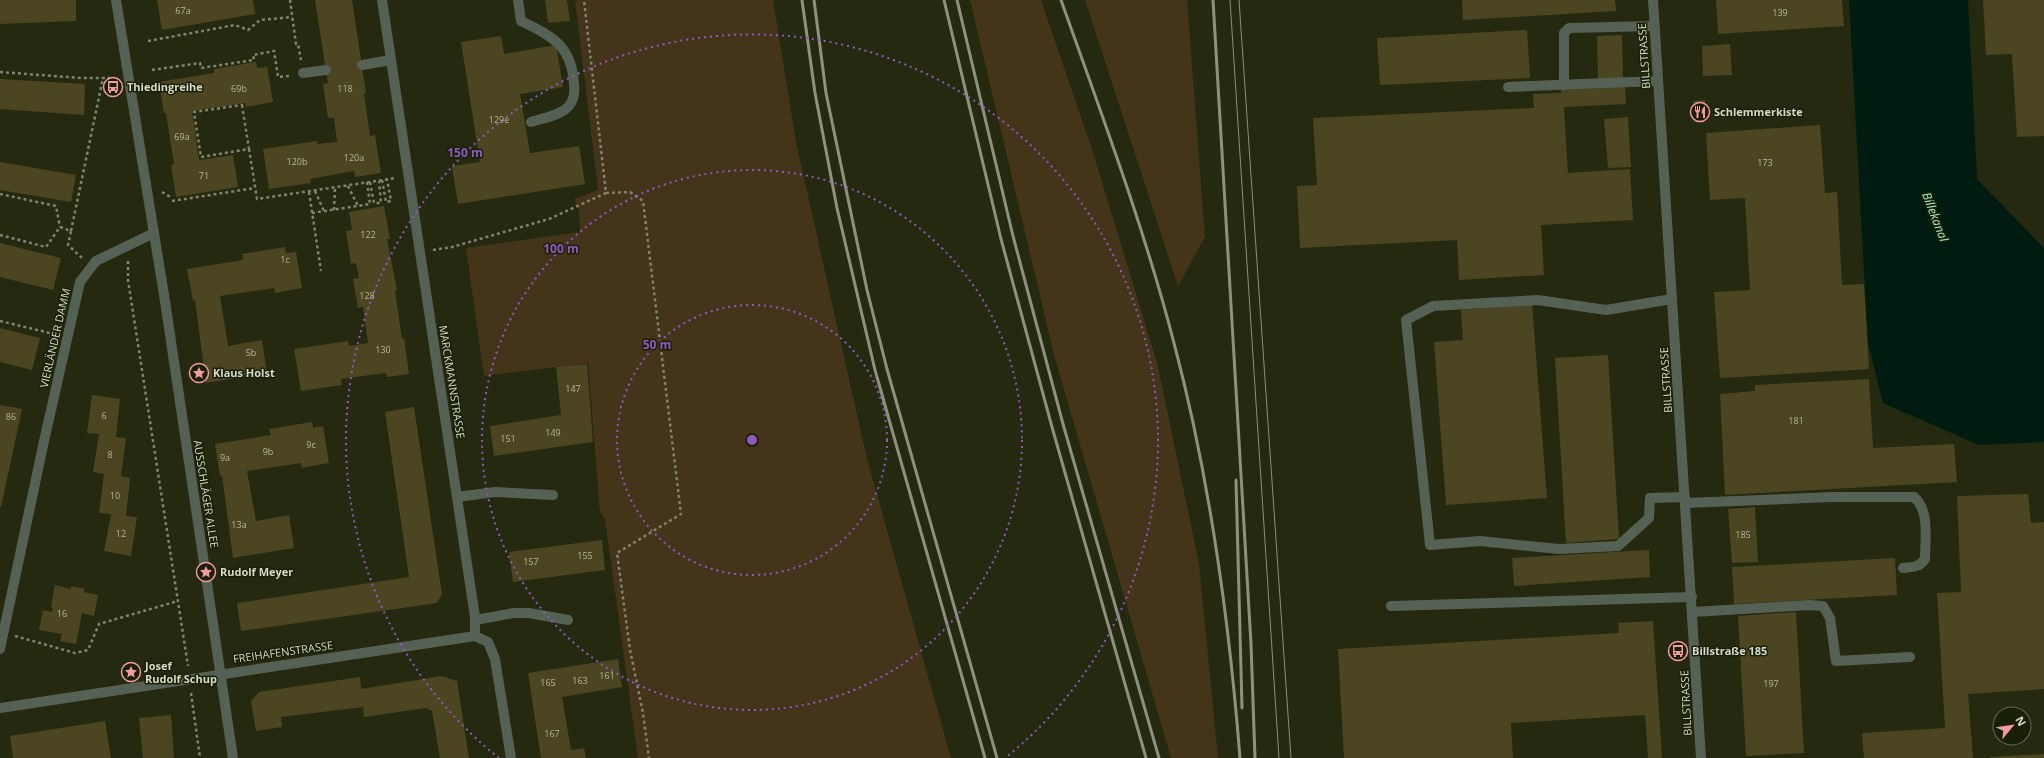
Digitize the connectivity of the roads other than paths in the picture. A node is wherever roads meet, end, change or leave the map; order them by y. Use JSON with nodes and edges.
{"nodes":[{"id":1,"x":116,"y":0,"type":"edge"},
{"id":2,"x":382,"y":0,"type":"edge"},
{"id":3,"x":518,"y":0,"type":"edge"},
{"id":4,"x":1653,"y":0,"type":"edge"},
{"id":5,"x":1654,"y":26,"type":"junction"},
{"id":6,"x":391,"y":60,"type":"junction"},
{"id":7,"x":362,"y":64,"type":"dead end"},
{"id":8,"x":326,"y":70,"type":"dead end"},
{"id":9,"x":303,"y":74,"type":"road end"},
{"id":10,"x":1658,"y":81,"type":"junction"},
{"id":11,"x":1564,"y":85,"type":"junction"},
{"id":12,"x":1508,"y":87,"type":"dead end"},
{"id":13,"x":531,"y":122,"type":"dead end"},
{"id":14,"x":154,"y":233,"type":"junction"},
{"id":15,"x":1672,"y":299,"type":"junction"},
{"id":16,"x":553,"y":495,"type":"dead end"},
{"id":17,"x":457,"y":497,"type":"junction"},
{"id":18,"x":1686,"y":500,"type":"junction"},
{"id":19,"x":1903,"y":568,"type":"dead end"},
{"id":20,"x":1692,"y":598,"type":"junction"},
{"id":21,"x":1391,"y":606,"type":"dead end"},
{"id":22,"x":1693,"y":612,"type":"junction"},
{"id":23,"x":475,"y":620,"type":"junction"},
{"id":24,"x":568,"y":620,"type":"dead end"},
{"id":25,"x":475,"y":636,"type":"junction"},
{"id":26,"x":0,"y":649,"type":"edge"},
{"id":27,"x":1910,"y":657,"type":"dead end"},
{"id":28,"x":221,"y":674,"type":"junction"},
{"id":29,"x":0,"y":708,"type":"edge"},
{"id":30,"x":233,"y":758,"type":"edge"},
{"id":31,"x":512,"y":758,"type":"edge"},
{"id":32,"x":1701,"y":758,"type":"edge"}],
"edges":[{"from":1,"to":14,"type":"street"},
{"from":2,"to":6,"type":"street","name":"MARCKMANNSTRASSE"},
{"from":3,"to":13,"type":"street"},
{"from":4,"to":5,"type":"street","name":"BILLSTRASSE"},
{"from":5,"to":10,"type":"street","name":"BILLSTRASSE"},
{"from":5,"to":11,"type":"street"},
{"from":6,"to":7,"type":"street"},
{"from":6,"to":17,"type":"street","name":"MARCKMANNSTRASSE"},
{"from":8,"to":9,"type":"street"},
{"from":10,"to":11,"type":"street"},
{"from":10,"to":15,"type":"street","name":"BILLSTRASSE"},
{"from":11,"to":12,"type":"street"},
{"from":14,"to":26,"type":"street","name":"VIERLÄNDER DAMM"},
{"from":14,"to":28,"type":"street","name":"AUSSCHLÄGER ALLEE"},
{"from":15,"to":18,"type":"street","name":"BILLSTRASSE"},
{"from":15,"to":18,"type":"street"},
{"from":16,"to":17,"type":"street"},
{"from":17,"to":23,"type":"street","name":"MARCKMANNSTRASSE"},
{"from":18,"to":19,"type":"street"},
{"from":18,"to":20,"type":"street","name":"BILLSTRASSE"},
{"from":20,"to":21,"type":"street"},
{"from":20,"to":22,"type":"street","name":"BILLSTRASSE"},
{"from":22,"to":27,"type":"street"},
{"from":22,"to":32,"type":"street","name":"BILLSTRASSE"},
{"from":23,"to":24,"type":"street"},
{"from":23,"to":25,"type":"street","name":"MARCKMANNSTRASSE"},
{"from":25,"to":28,"type":"street","name":"FREIHAFENSTRASSE"},
{"from":25,"to":31,"type":"street"},
{"from":28,"to":29,"type":"street","name":"FREIHAFENSTRASSE"},
{"from":28,"to":30,"type":"street","name":"AUSSCHLÄGER ALLEE"}]}
